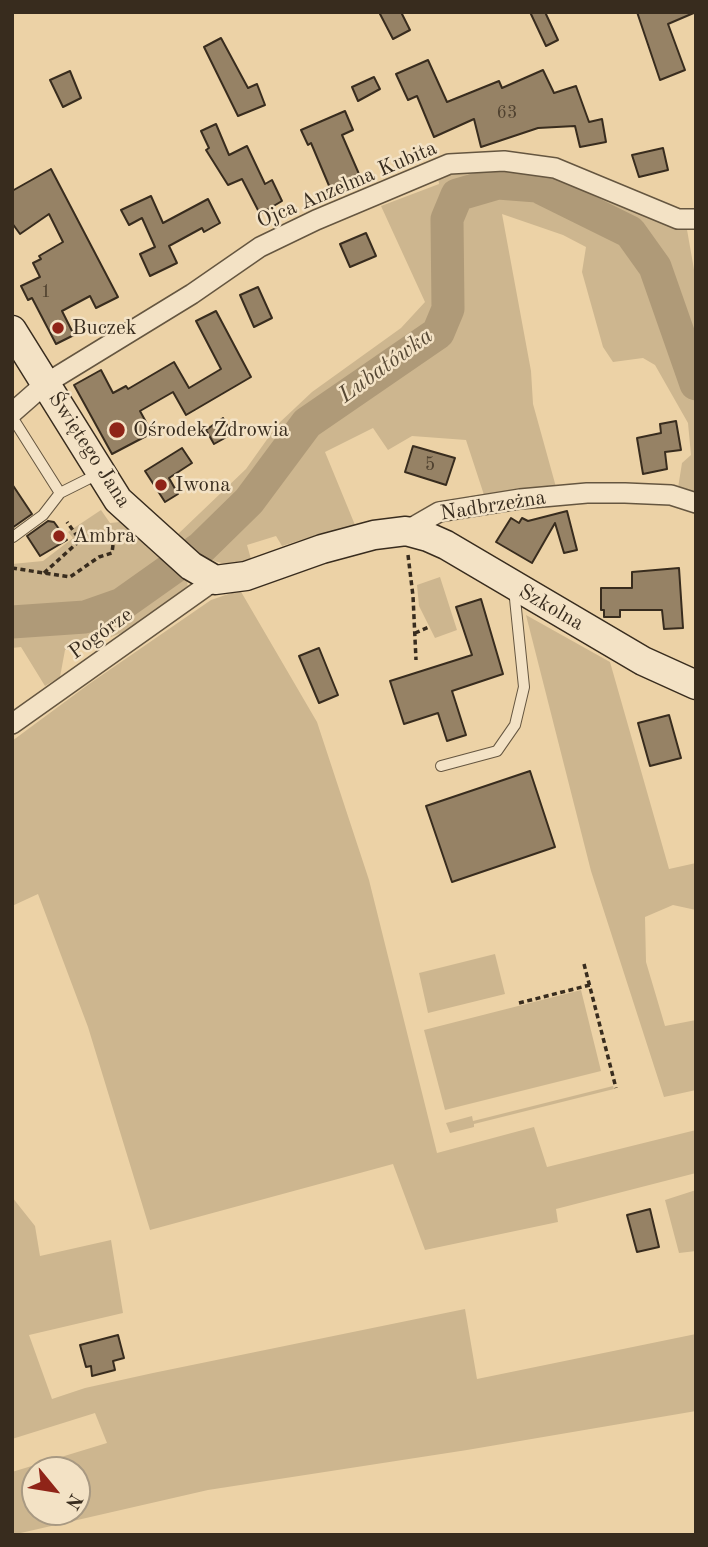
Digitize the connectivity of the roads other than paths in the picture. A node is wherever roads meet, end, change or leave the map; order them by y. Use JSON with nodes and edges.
{"nodes":[{"id":1,"x":696,"y":219,"type":"edge"},
{"id":2,"x":12,"y":330,"type":"edge"},
{"id":3,"x":45,"y":384,"type":"junction"},
{"id":4,"x":14,"y":409,"type":"edge"},
{"id":5,"x":100,"y":472,"type":"junction"},
{"id":6,"x":60,"y":493,"type":"junction"},
{"id":7,"x":696,"y":503,"type":"edge"},
{"id":8,"x":406,"y":531,"type":"junction"},
{"id":9,"x":13,"y":537,"type":"edge"},
{"id":10,"x":203,"y":573,"type":"junction"},
{"id":11,"x":513,"y":586,"type":"junction"},
{"id":12,"x":696,"y":685,"type":"edge"},
{"id":13,"x":12,"y":724,"type":"edge"},
{"id":14,"x":441,"y":766,"type":"dead end"}],
"edges":[{"from":1,"to":3,"type":"street","name":"Ojca Anzelma Kubita"},
{"from":2,"to":3,"type":"street","name":"Świętego Jana"},
{"from":3,"to":4,"type":"street","name":"Ojca Anzelma Kubita"},
{"from":3,"to":5,"type":"street","name":"Świętego Jana"},
{"from":4,"to":6,"type":"lane"},
{"from":5,"to":6,"type":"lane"},
{"from":5,"to":10,"type":"street","name":"Świętego Jana"},
{"from":6,"to":9,"type":"lane"},
{"from":7,"to":8,"type":"street","name":"Nadbrzeżna"},
{"from":8,"to":10,"type":"street","name":"Nadbrzeżna"},
{"from":8,"to":11,"type":"street","name":"Szkolna"},
{"from":10,"to":13,"type":"street","name":"Pogórze"},
{"from":11,"to":12,"type":"street","name":"Szkolna"},
{"from":11,"to":14,"type":"lane"}]}
